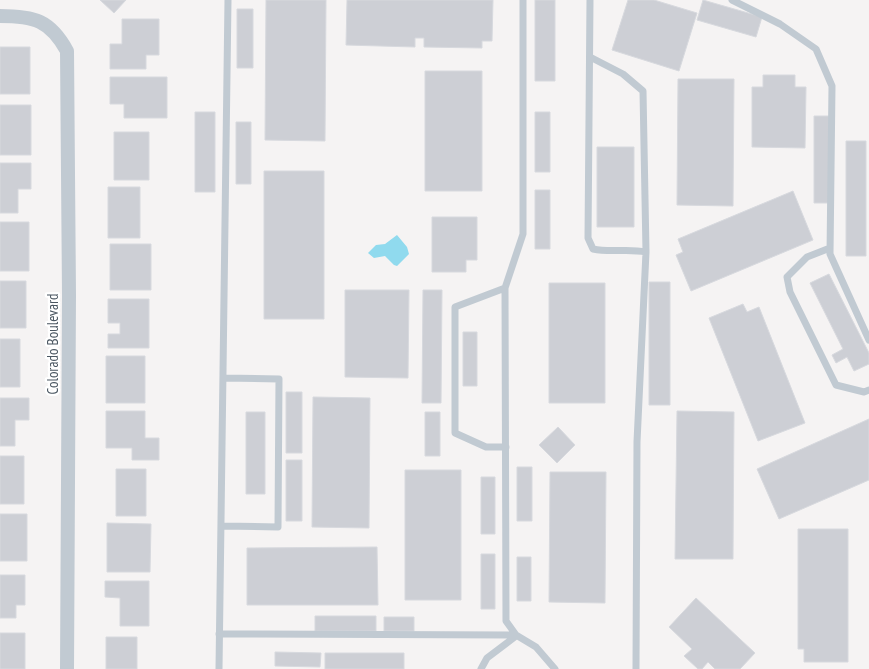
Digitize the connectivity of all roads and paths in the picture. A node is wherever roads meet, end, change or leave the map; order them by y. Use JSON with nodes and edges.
{"nodes":[{"id":1,"x":228,"y":0,"type":"edge"},
{"id":2,"x":524,"y":0,"type":"edge"},
{"id":3,"x":590,"y":0,"type":"edge"},
{"id":4,"x":732,"y":0,"type":"edge"},
{"id":5,"x":0,"y":16,"type":"edge"},
{"id":6,"x":590,"y":57,"type":"junction"},
{"id":7,"x":830,"y":248,"type":"junction"},
{"id":8,"x":646,"y":252,"type":"junction"},
{"id":9,"x":505,"y":288,"type":"junction"},
{"id":10,"x":869,"y":340,"type":"edge"},
{"id":11,"x":223,"y":378,"type":"junction"},
{"id":12,"x":869,"y":390,"type":"edge"},
{"id":13,"x":506,"y":447,"type":"junction"},
{"id":14,"x":221,"y":526,"type":"junction"},
{"id":15,"x":219,"y":634,"type":"junction"},
{"id":16,"x":516,"y":635,"type":"junction"},
{"id":17,"x":67,"y":669,"type":"edge"},
{"id":18,"x":219,"y":669,"type":"edge"},
{"id":19,"x":481,"y":669,"type":"edge"},
{"id":20,"x":555,"y":669,"type":"edge"},
{"id":21,"x":636,"y":669,"type":"edge"}],
"edges":[{"from":1,"to":11,"type":"lane"},
{"from":2,"to":9,"type":"lane"},
{"from":3,"to":6,"type":"lane"},
{"from":4,"to":7,"type":"lane"},
{"from":5,"to":17,"type":"street","name":"Colorado Boulevard"},
{"from":6,"to":8,"type":"lane"},
{"from":6,"to":8,"type":"lane"},
{"from":7,"to":10,"type":"lane"},
{"from":7,"to":12,"type":"lane"},
{"from":8,"to":21,"type":"lane"},
{"from":9,"to":13,"type":"lane"},
{"from":9,"to":13,"type":"lane"},
{"from":11,"to":14,"type":"lane"},
{"from":11,"to":14,"type":"lane"},
{"from":13,"to":16,"type":"lane"},
{"from":14,"to":15,"type":"lane"},
{"from":15,"to":16,"type":"lane"},
{"from":15,"to":18,"type":"lane"},
{"from":16,"to":19,"type":"lane"},
{"from":16,"to":20,"type":"lane"}]}
